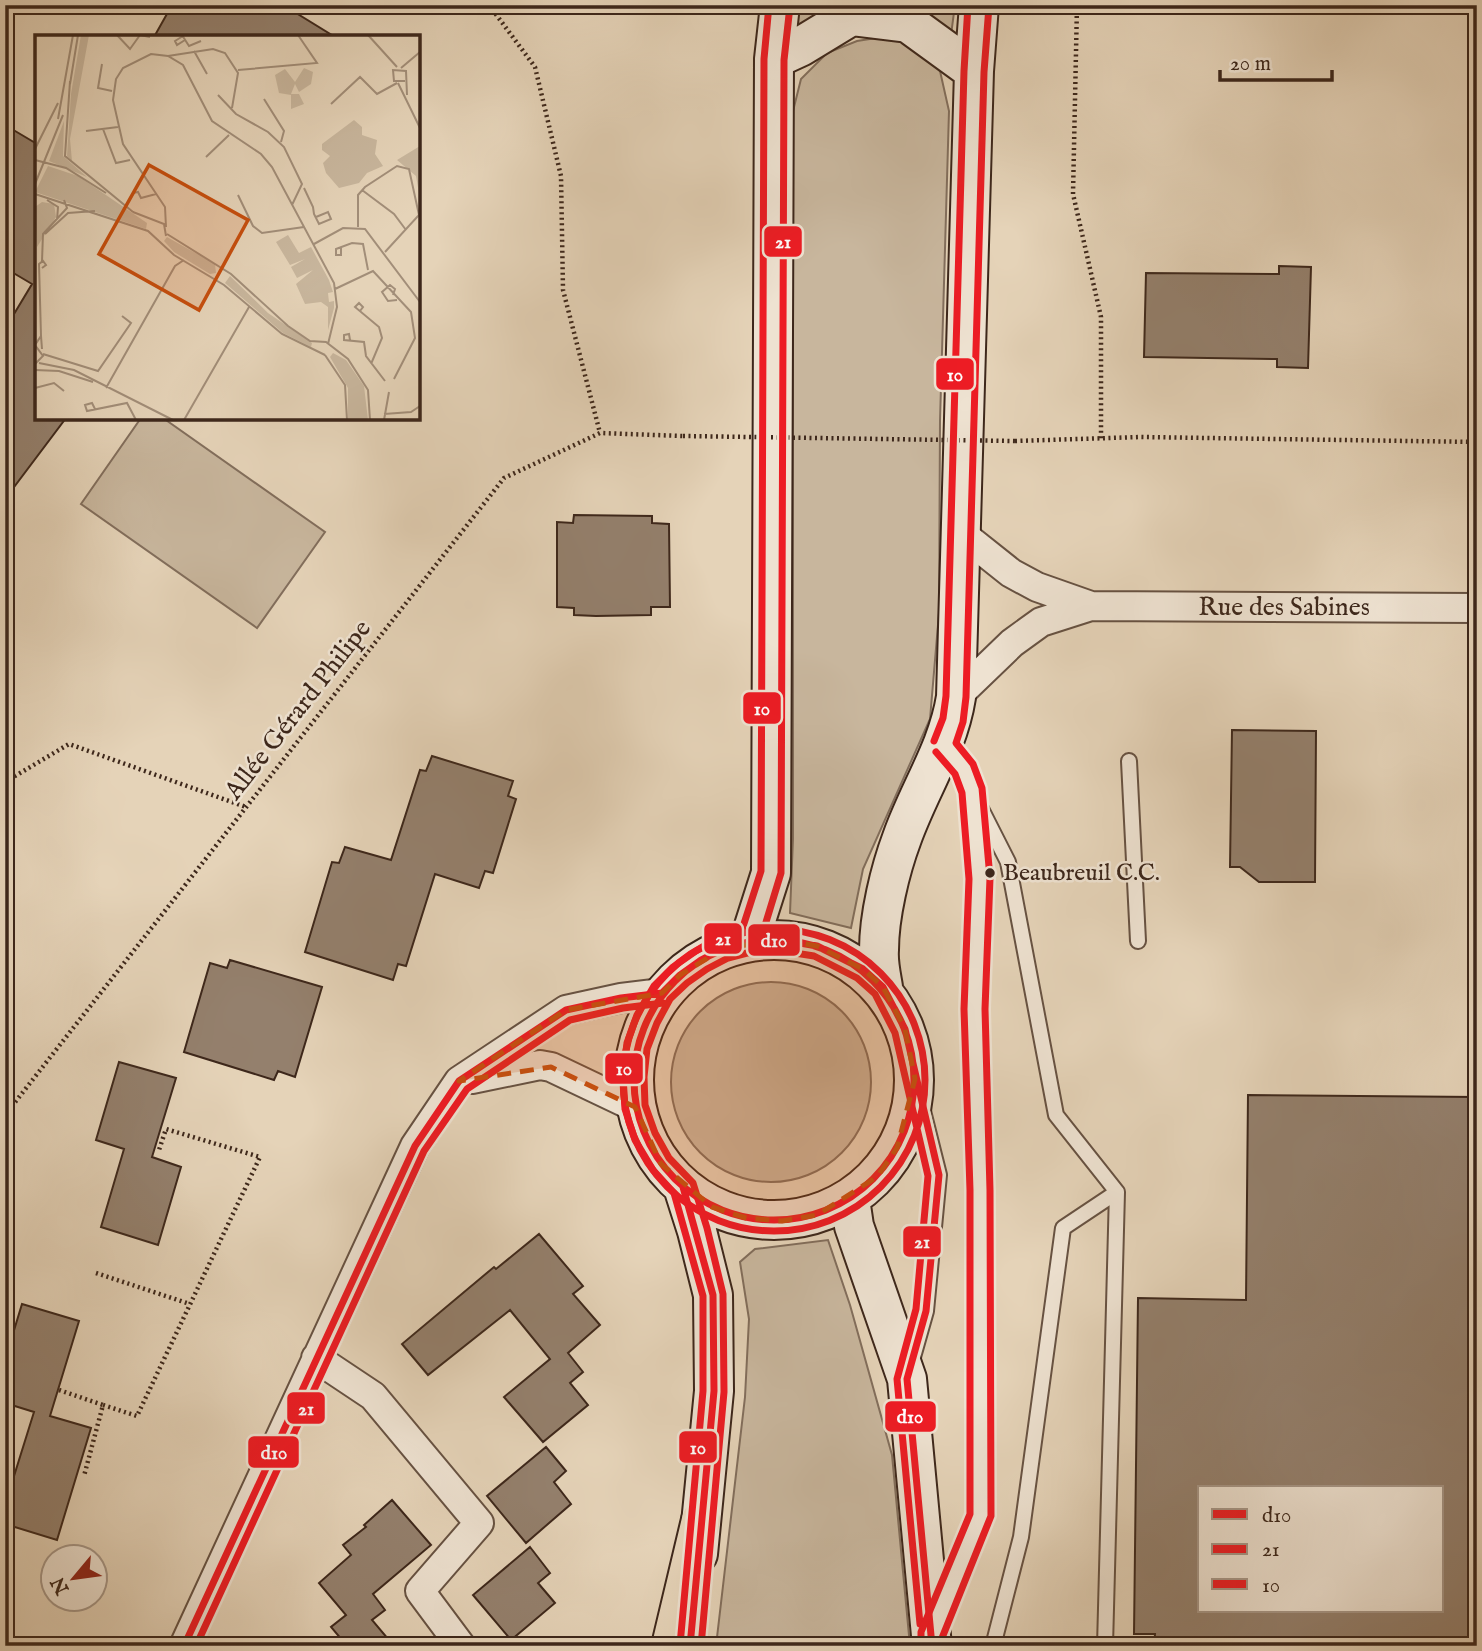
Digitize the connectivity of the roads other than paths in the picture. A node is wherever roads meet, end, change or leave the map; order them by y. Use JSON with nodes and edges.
{"nodes":[{"id":1,"x":780,"y":5,"type":"edge"},
{"id":2,"x":979,"y":5,"type":"edge"},
{"id":3,"x":774,"y":59,"type":"junction"},
{"id":4,"x":974,"y":71,"type":"junction"},
{"id":5,"x":962,"y":534,"type":"junction"},
{"id":6,"x":1091,"y":606,"type":"junction"},
{"id":7,"x":1477,"y":608,"type":"edge"},
{"id":8,"x":956,"y":697,"type":"junction"},
{"id":9,"x":944,"y":745,"type":"junction"},
{"id":10,"x":1129,"y":761,"type":"dead end"},
{"id":11,"x":972,"y":791,"type":"junction"},
{"id":12,"x":1138,"y":941,"type":"dead end"},
{"id":13,"x":749,"y":942,"type":"junction"},
{"id":14,"x":883,"y":987,"type":"junction"},
{"id":15,"x":663,"y":993,"type":"junction"},
{"id":16,"x":915,"y":1079,"type":"junction"},
{"id":17,"x":459,"y":1081,"type":"junction"},
{"id":18,"x":635,"y":1107,"type":"junction"},
{"id":19,"x":682,"y":1187,"type":"junction"},
{"id":20,"x":1117,"y":1192,"type":"junction"},
{"id":21,"x":850,"y":1199,"type":"junction"},
{"id":22,"x":316,"y":1358,"type":"junction"},
{"id":23,"x":907,"y":1379,"type":"junction"},
{"id":24,"x":701,"y":1520,"type":"junction"},
{"id":25,"x":932,"y":1641,"type":"edge"},
{"id":26,"x":184,"y":1646,"type":"edge"},
{"id":27,"x":461,"y":1646,"type":"edge"},
{"id":28,"x":671,"y":1646,"type":"edge"},
{"id":29,"x":690,"y":1646,"type":"edge"},
{"id":30,"x":993,"y":1646,"type":"edge"},
{"id":31,"x":1105,"y":1646,"type":"edge"}],
"edges":[{"from":1,"to":3,"type":"main road"},
{"from":2,"to":4,"type":"main road"},
{"from":3,"to":4,"type":"main road"},
{"from":3,"to":13,"type":"main road"},
{"from":4,"to":5,"type":"main road"},
{"from":5,"to":6,"type":"street","name":"Rue des Sabines"},
{"from":5,"to":8,"type":"main road"},
{"from":6,"to":7,"type":"street","name":"Rue des Sabines"},
{"from":6,"to":8,"type":"street","name":"Rue des Sabines"},
{"from":8,"to":9,"type":"main road"},
{"from":9,"to":11,"type":"lane"},
{"from":9,"to":14,"type":"main road"},
{"from":10,"to":12,"type":"lane"},
{"from":11,"to":20,"type":"lane"},
{"from":11,"to":25,"type":"lane"},
{"from":13,"to":14,"type":"main road"},
{"from":13,"to":15,"type":"main road"},
{"from":14,"to":16,"type":"main road"},
{"from":15,"to":17,"type":"street"},
{"from":15,"to":18,"type":"main road"},
{"from":16,"to":21,"type":"main road"},
{"from":16,"to":23,"type":"lane"},
{"from":17,"to":18,"type":"street"},
{"from":17,"to":22,"type":"street"},
{"from":18,"to":19,"type":"main road"},
{"from":19,"to":21,"type":"main road"},
{"from":19,"to":24,"type":"main road"},
{"from":20,"to":30,"type":"lane"},
{"from":20,"to":31,"type":"lane"},
{"from":21,"to":23,"type":"main road"},
{"from":22,"to":26,"type":"street"},
{"from":22,"to":27,"type":"street"},
{"from":23,"to":25,"type":"main road"},
{"from":24,"to":28,"type":"highway"},
{"from":24,"to":29,"type":"main road"}]}
